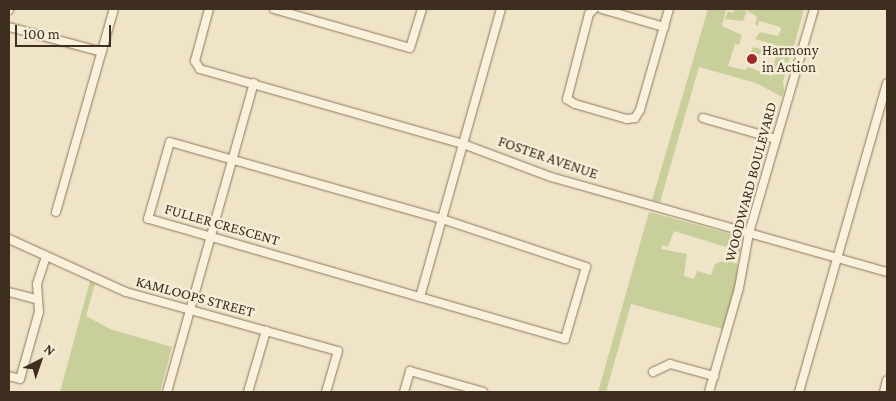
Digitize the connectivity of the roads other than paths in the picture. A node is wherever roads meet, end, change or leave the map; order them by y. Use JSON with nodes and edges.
{"nodes":[{"id":1,"x":114,"y":9,"type":"edge"},
{"id":2,"x":209,"y":9,"type":"edge"},
{"id":3,"x":274,"y":9,"type":"edge"},
{"id":4,"x":422,"y":9,"type":"edge"},
{"id":5,"x":501,"y":9,"type":"edge"},
{"id":6,"x":594,"y":9,"type":"edge"},
{"id":7,"x":602,"y":9,"type":"edge"},
{"id":8,"x":669,"y":9,"type":"edge"},
{"id":9,"x":814,"y":9,"type":"edge"},
{"id":10,"x":9,"y":27,"type":"edge"},
{"id":11,"x":664,"y":27,"type":"junction"},
{"id":12,"x":102,"y":52,"type":"junction"},
{"id":13,"x":254,"y":83,"type":"junction"},
{"id":14,"x":887,"y":83,"type":"edge"},
{"id":15,"x":703,"y":118,"type":"dead end"},
{"id":16,"x":776,"y":139,"type":"junction"},
{"id":17,"x":463,"y":144,"type":"junction"},
{"id":18,"x":232,"y":160,"type":"junction"},
{"id":19,"x":56,"y":212,"type":"dead end"},
{"id":20,"x":442,"y":219,"type":"junction"},
{"id":21,"x":749,"y":233,"type":"junction"},
{"id":22,"x":210,"y":236,"type":"junction"},
{"id":23,"x":9,"y":239,"type":"edge"},
{"id":24,"x":46,"y":256,"type":"junction"},
{"id":25,"x":837,"y":258,"type":"junction"},
{"id":26,"x":887,"y":272,"type":"edge"},
{"id":27,"x":9,"y":292,"type":"edge"},
{"id":28,"x":420,"y":297,"type":"junction"},
{"id":29,"x":35,"y":299,"type":"junction"},
{"id":30,"x":190,"y":310,"type":"junction"},
{"id":31,"x":266,"y":331,"type":"junction"},
{"id":32,"x":653,"y":372,"type":"dead end"},
{"id":33,"x":9,"y":376,"type":"edge"},
{"id":34,"x":714,"y":376,"type":"junction"},
{"id":35,"x":887,"y":380,"type":"edge"},
{"id":36,"x":167,"y":392,"type":"edge"},
{"id":37,"x":248,"y":392,"type":"edge"},
{"id":38,"x":326,"y":392,"type":"edge"},
{"id":39,"x":404,"y":392,"type":"edge"},
{"id":40,"x":482,"y":392,"type":"edge"},
{"id":41,"x":709,"y":392,"type":"edge"},
{"id":42,"x":798,"y":392,"type":"edge"},
{"id":43,"x":884,"y":392,"type":"edge"}],
"edges":[{"from":1,"to":12,"type":"street"},
{"from":2,"to":13,"type":"street","name":"FOSTER AVENUE"},
{"from":3,"to":4,"type":"street"},
{"from":5,"to":17,"type":"street"},
{"from":6,"to":11,"type":"street"},
{"from":7,"to":11,"type":"street"},
{"from":8,"to":11,"type":"street"},
{"from":9,"to":16,"type":"street","name":"WOODWARD BOULEVARD"},
{"from":10,"to":12,"type":"street"},
{"from":12,"to":19,"type":"street"},
{"from":13,"to":17,"type":"street","name":"FOSTER AVENUE"},
{"from":13,"to":18,"type":"street"},
{"from":14,"to":25,"type":"street"},
{"from":15,"to":16,"type":"street"},
{"from":16,"to":21,"type":"street","name":"WOODWARD BOULEVARD"},
{"from":17,"to":20,"type":"street"},
{"from":17,"to":21,"type":"street","name":"FOSTER AVENUE"},
{"from":18,"to":20,"type":"street","name":"FULLER CRESCENT"},
{"from":18,"to":22,"type":"street"},
{"from":18,"to":22,"type":"street","name":"FULLER CRESCENT"},
{"from":20,"to":28,"type":"street"},
{"from":20,"to":28,"type":"street","name":"FULLER CRESCENT"},
{"from":21,"to":25,"type":"street","name":"FOSTER AVENUE"},
{"from":21,"to":34,"type":"street","name":"WOODWARD BOULEVARD"},
{"from":22,"to":28,"type":"street","name":"FULLER CRESCENT"},
{"from":22,"to":30,"type":"street"},
{"from":23,"to":24,"type":"street","name":"KAMLOOPS STREET"},
{"from":24,"to":29,"type":"street"},
{"from":24,"to":30,"type":"street","name":"KAMLOOPS STREET"},
{"from":25,"to":26,"type":"street","name":"FOSTER AVENUE"},
{"from":25,"to":42,"type":"street"},
{"from":27,"to":29,"type":"street"},
{"from":29,"to":33,"type":"street"},
{"from":30,"to":31,"type":"street","name":"KAMLOOPS STREET"},
{"from":30,"to":36,"type":"street"},
{"from":31,"to":37,"type":"street"},
{"from":31,"to":38,"type":"street","name":"KAMLOOPS STREET"},
{"from":32,"to":34,"type":"street"},
{"from":34,"to":41,"type":"street","name":"WOODWARD BOULEVARD"},
{"from":35,"to":43,"type":"street"},
{"from":39,"to":40,"type":"street"}]}
